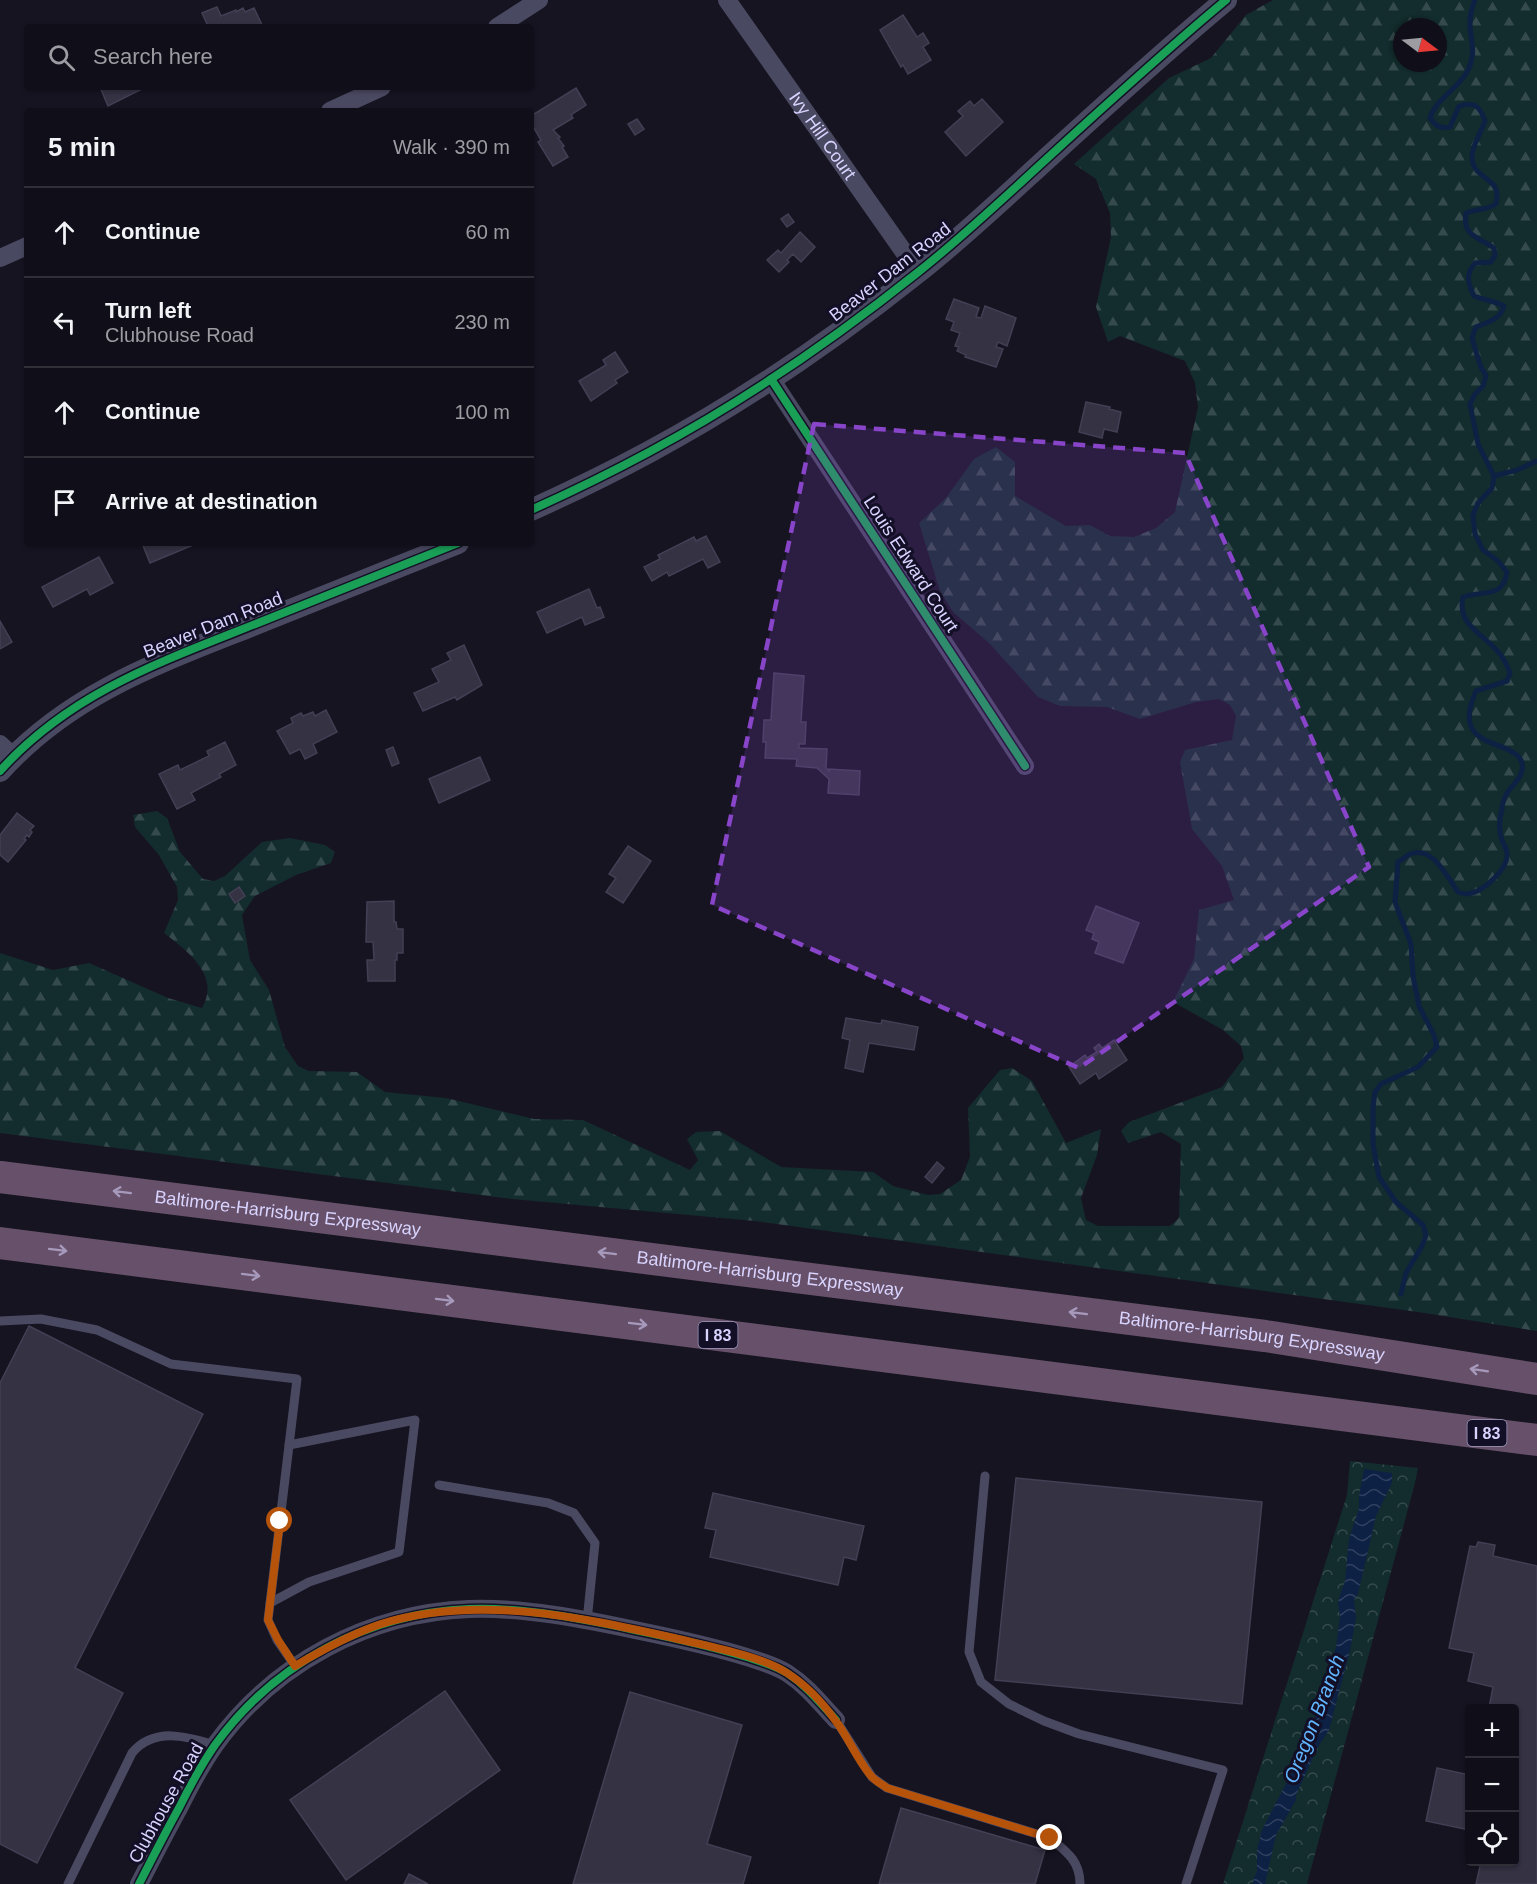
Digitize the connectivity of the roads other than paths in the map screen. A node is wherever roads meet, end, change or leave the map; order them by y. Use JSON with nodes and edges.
{"nodes":[{"id":1,"x":539,"y":0,"type":"edge"},
{"id":2,"x":727,"y":0,"type":"edge"},
{"id":3,"x":1226,"y":0,"type":"edge"},
{"id":4,"x":502,"y":24,"type":"edge"},
{"id":5,"x":376,"y":90,"type":"edge"},
{"id":6,"x":336,"y":108,"type":"edge"},
{"id":7,"x":24,"y":247,"type":"edge"},
{"id":8,"x":0,"y":258,"type":"edge"},
{"id":9,"x":918,"y":272,"type":"junction"},
{"id":10,"x":771,"y":379,"type":"junction"},
{"id":11,"x":534,"y":509,"type":"edge"},
{"id":12,"x":450,"y":546,"type":"edge"},
{"id":13,"x":4,"y":757,"type":"edge"},
{"id":14,"x":1025,"y":766,"type":"dead end"},
{"id":15,"x":0,"y":1176,"type":"edge"},
{"id":16,"x":0,"y":1243,"type":"edge"},
{"id":17,"x":0,"y":1321,"type":"edge"},
{"id":18,"x":1537,"y":1379,"type":"edge"},
{"id":19,"x":1437,"y":1427,"type":"junction"},
{"id":20,"x":1537,"y":1440,"type":"edge"},
{"id":21,"x":289,"y":1445,"type":"junction"},
{"id":22,"x":1537,"y":1446,"type":"edge"},
{"id":23,"x":985,"y":1476,"type":"dead end"},
{"id":24,"x":439,"y":1485,"type":"dead end"},
{"id":25,"x":270,"y":1603,"type":"junction"},
{"id":26,"x":587,"y":1621,"type":"junction"},
{"id":27,"x":295,"y":1666,"type":"junction"},
{"id":28,"x":836,"y":1720,"type":"joint"},
{"id":29,"x":215,"y":1745,"type":"junction"},
{"id":30,"x":142,"y":1883,"type":"edge"},
{"id":31,"x":68,"y":1884,"type":"edge"},
{"id":32,"x":1080,"y":1884,"type":"edge"},
{"id":33,"x":1186,"y":1884,"type":"edge"}],
"edges":[{"from":1,"to":4,"type":"street"},
{"from":2,"to":9,"type":"street","name":"Ivy Hill Court"},
{"from":3,"to":9,"type":"street","name":"Beaver Dam Road"},
{"from":5,"to":6,"type":"street"},
{"from":7,"to":8,"type":"street"},
{"from":9,"to":10,"type":"street","name":"Beaver Dam Road"},
{"from":10,"to":11,"type":"street","name":"Beaver Dam Road"},
{"from":10,"to":14,"type":"street","name":"Louis Edward Court"},
{"from":12,"to":13,"type":"street","name":"Beaver Dam Road"},
{"from":18,"to":15,"type":"highway","name":"Baltimore-Harrisburg Expressway","one_way":true},
{"from":16,"to":19,"type":"highway","number":"I 83","one_way":true},
{"from":17,"to":21,"type":"lane"},
{"from":19,"to":20,"type":"highway","number":"I 83"},
{"from":19,"to":22,"type":"highway"},
{"from":21,"to":25,"type":"lane"},
{"from":21,"to":25,"type":"lane"},
{"from":23,"to":33,"type":"lane"},
{"from":24,"to":26,"type":"lane"},
{"from":25,"to":27,"type":"lane"},
{"from":26,"to":27,"type":"street","name":"Clubhouse Road"},
{"from":26,"to":28,"type":"street","name":"Clubhouse Road"},
{"from":27,"to":29,"type":"street","name":"Clubhouse Road"},
{"from":28,"to":32,"type":"lane"},
{"from":29,"to":30,"type":"street","name":"Clubhouse Road"},
{"from":29,"to":31,"type":"lane"}]}
